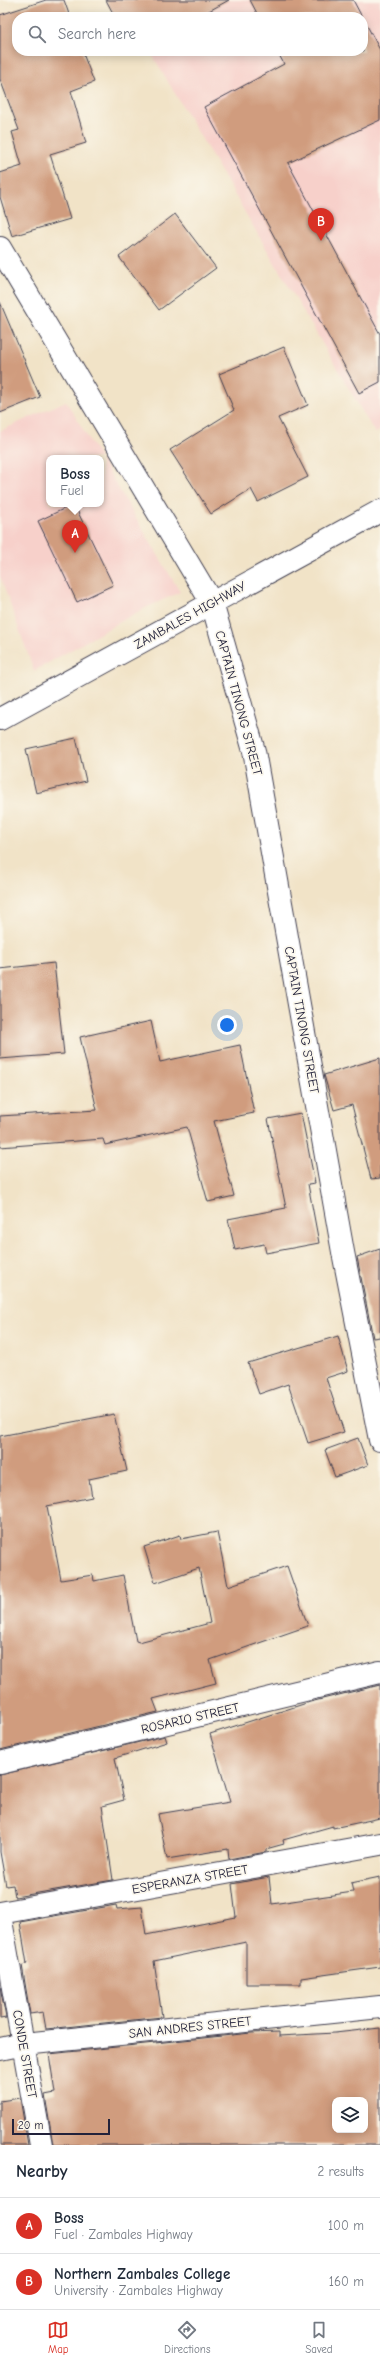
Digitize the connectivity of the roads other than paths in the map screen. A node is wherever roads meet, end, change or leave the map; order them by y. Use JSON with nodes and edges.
{"nodes":[{"id":1,"x":0,"y":248,"type":"edge"},
{"id":2,"x":380,"y":511,"type":"edge"},
{"id":3,"x":212,"y":603,"type":"junction"},
{"id":4,"x":0,"y":719,"type":"edge"},
{"id":5,"x":380,"y":1440,"type":"edge"},
{"id":6,"x":380,"y":1672,"type":"edge"},
{"id":7,"x":0,"y":1763,"type":"edge"},
{"id":8,"x":380,"y":1844,"type":"edge"},
{"id":9,"x":0,"y":1914,"type":"edge"},
{"id":10,"x":380,"y":2007,"type":"edge"},
{"id":11,"x":24,"y":2044,"type":"junction"},
{"id":12,"x":0,"y":2049,"type":"edge"},
{"id":13,"x":41,"y":2145,"type":"edge"}],
"edges":[{"from":1,"to":3,"type":"street","name":"CAPTAIN TINONG STREET"},
{"from":2,"to":3,"type":"street","name":"ZAMBALES HIGHWAY"},
{"from":3,"to":4,"type":"street","name":"ZAMBALES HIGHWAY"},
{"from":3,"to":5,"type":"street","name":"CAPTAIN TINONG STREET"},
{"from":6,"to":7,"type":"street","name":"ROSARIO STREET"},
{"from":8,"to":9,"type":"street","name":"ESPERANZA STREET"},
{"from":9,"to":11,"type":"street","name":"CONDE STREET"},
{"from":10,"to":11,"type":"street","name":"SAN ANDRES STREET"},
{"from":11,"to":12,"type":"street","name":"SAN ANDRES STREET"},
{"from":11,"to":13,"type":"street","name":"CONDE STREET"}]}
